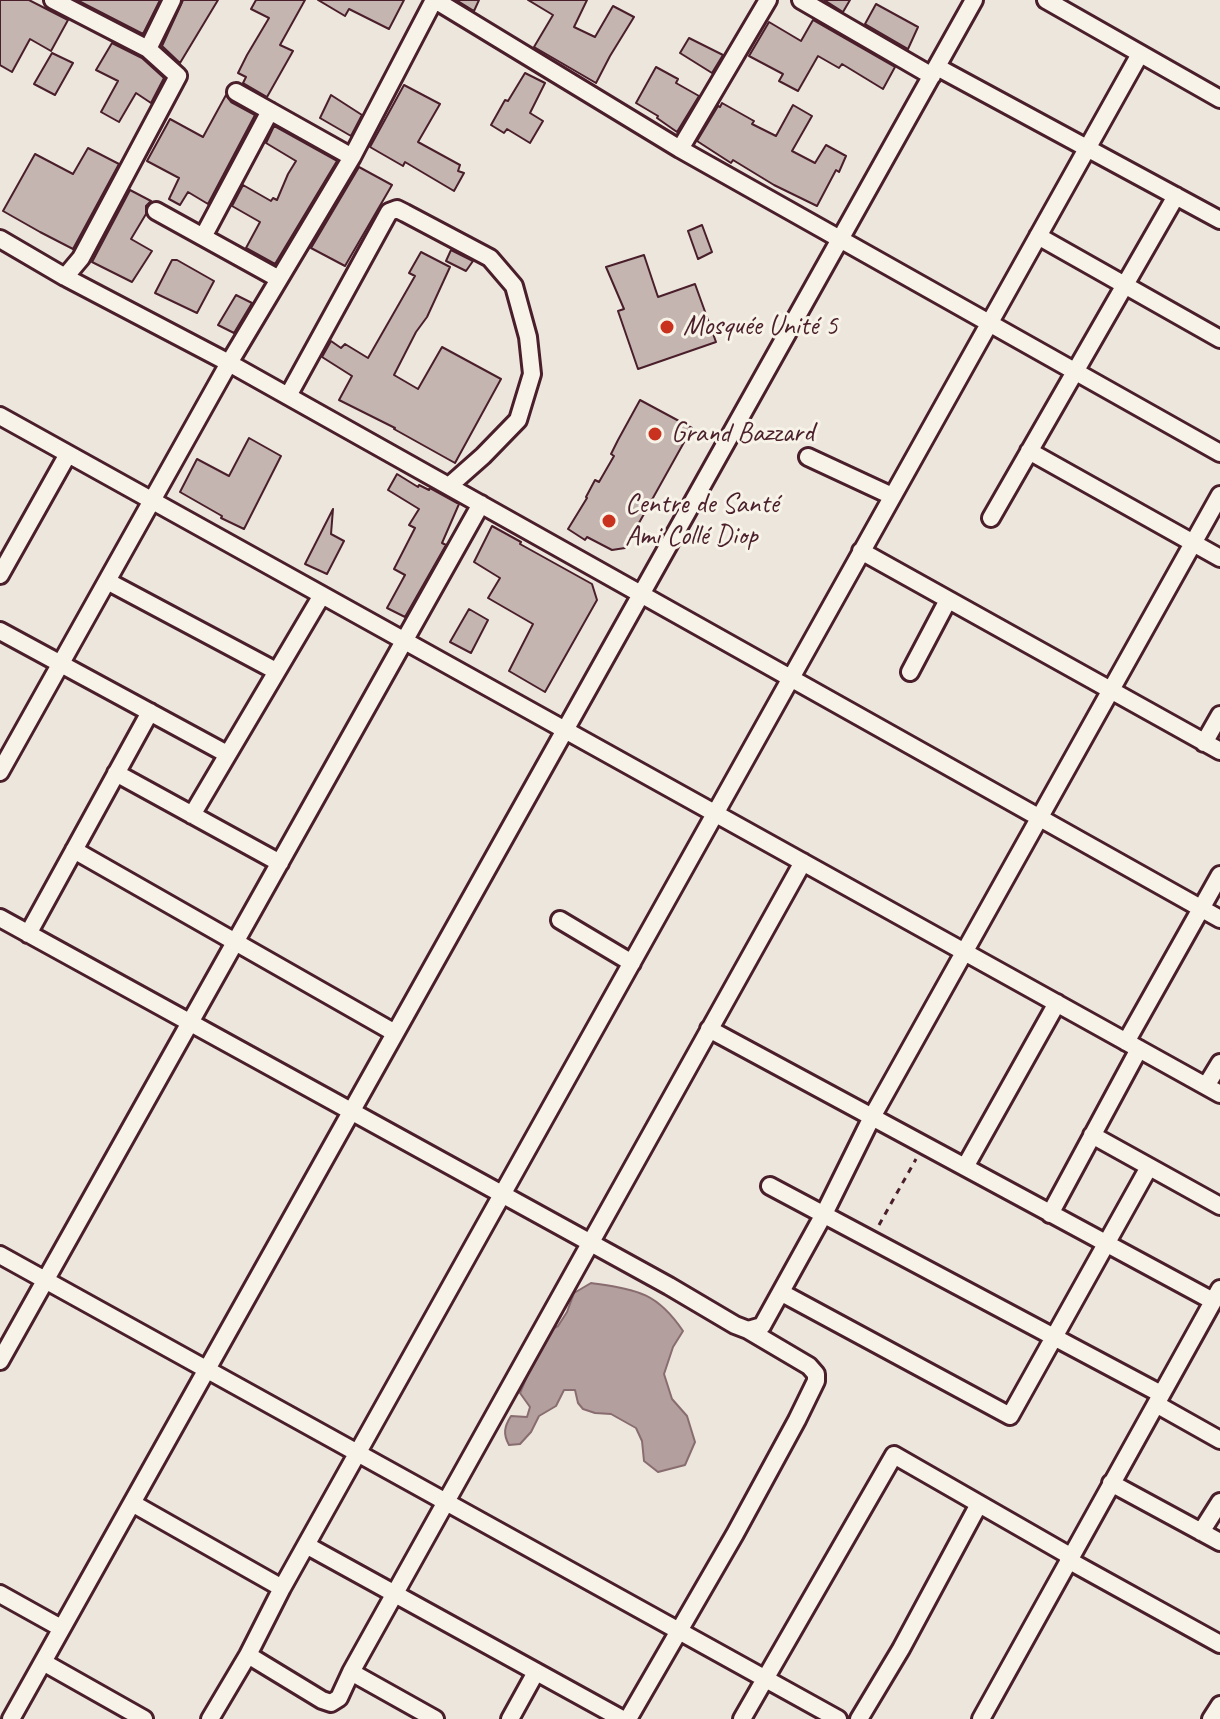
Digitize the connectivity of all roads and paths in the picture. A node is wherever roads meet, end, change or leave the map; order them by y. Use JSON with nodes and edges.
{"nodes":[{"id":1,"x":172,"y":0,"type":"edge"},
{"id":2,"x":434,"y":0,"type":"edge"},
{"id":3,"x":768,"y":0,"type":"edge"},
{"id":4,"x":801,"y":0,"type":"edge"},
{"id":5,"x":974,"y":0,"type":"edge"},
{"id":6,"x":1046,"y":0,"type":"edge"},
{"id":7,"x":62,"y":2,"type":"edge"},
{"id":8,"x":148,"y":49,"type":"junction"},
{"id":9,"x":1140,"y":54,"type":"junction"},
{"id":10,"x":934,"y":71,"type":"junction"},
{"id":11,"x":236,"y":92,"type":"dead end"},
{"id":12,"x":1220,"y":99,"type":"edge"},
{"id":13,"x":270,"y":111,"type":"junction"},
{"id":14,"x":1087,"y":148,"type":"junction"},
{"id":15,"x":680,"y":149,"type":"junction"},
{"id":16,"x":352,"y":157,"type":"junction"},
{"id":17,"x":1176,"y":196,"type":"junction"},
{"id":18,"x":156,"y":211,"type":"dead end"},
{"id":19,"x":1220,"y":220,"type":"edge"},
{"id":20,"x":1038,"y":236,"type":"junction"},
{"id":21,"x":203,"y":237,"type":"junction"},
{"id":22,"x":0,"y":239,"type":"edge"},
{"id":23,"x":840,"y":239,"type":"junction"},
{"id":24,"x":65,"y":277,"type":"junction"},
{"id":25,"x":279,"y":279,"type":"junction"},
{"id":26,"x":1125,"y":285,"type":"junction"},
{"id":27,"x":989,"y":323,"type":"junction"},
{"id":28,"x":1220,"y":339,"type":"edge"},
{"id":29,"x":229,"y":363,"type":"junction"},
{"id":30,"x":1075,"y":371,"type":"junction"},
{"id":31,"x":288,"y":396,"type":"junction"},
{"id":32,"x":0,"y":416,"type":"edge"},
{"id":33,"x":1029,"y":451,"type":"junction"},
{"id":34,"x":1220,"y":453,"type":"edge"},
{"id":35,"x":68,"y":454,"type":"junction"},
{"id":36,"x":808,"y":457,"type":"dead end"},
{"id":37,"x":449,"y":486,"type":"junction"},
{"id":38,"x":1220,"y":495,"type":"edge"},
{"id":39,"x":892,"y":496,"type":"junction"},
{"id":40,"x":152,"y":501,"type":"junction"},
{"id":41,"x":481,"y":504,"type":"junction"},
{"id":42,"x":991,"y":518,"type":"dead end"},
{"id":43,"x":1193,"y":543,"type":"junction"},
{"id":44,"x":861,"y":551,"type":"junction"},
{"id":45,"x":1220,"y":558,"type":"edge"},
{"id":46,"x":0,"y":575,"type":"edge"},
{"id":47,"x":107,"y":581,"type":"junction"},
{"id":48,"x":641,"y":594,"type":"junction"},
{"id":49,"x":322,"y":595,"type":"junction"},
{"id":50,"x":948,"y":600,"type":"junction"},
{"id":51,"x":0,"y":631,"type":"edge"},
{"id":52,"x":405,"y":641,"type":"junction"},
{"id":53,"x":61,"y":664,"type":"junction"},
{"id":54,"x":276,"y":671,"type":"junction"},
{"id":55,"x":910,"y":672,"type":"dead end"},
{"id":56,"x":791,"y":678,"type":"junction"},
{"id":57,"x":1111,"y":690,"type":"junction"},
{"id":58,"x":150,"y":712,"type":"junction"},
{"id":59,"x":1220,"y":715,"type":"edge"},
{"id":60,"x":565,"y":730,"type":"junction"},
{"id":61,"x":1204,"y":743,"type":"junction"},
{"id":62,"x":6,"y":746,"type":"edge"},
{"id":63,"x":1220,"y":751,"type":"edge"},
{"id":64,"x":227,"y":754,"type":"junction"},
{"id":65,"x":0,"y":772,"type":"edge"},
{"id":66,"x":116,"y":773,"type":"junction"},
{"id":67,"x":715,"y":814,"type":"junction"},
{"id":68,"x":192,"y":815,"type":"junction"},
{"id":69,"x":1040,"y":818,"type":"junction"},
{"id":70,"x":74,"y":850,"type":"junction"},
{"id":71,"x":803,"y":862,"type":"junction"},
{"id":72,"x":280,"y":863,"type":"junction"},
{"id":73,"x":1220,"y":875,"type":"edge"},
{"id":74,"x":1201,"y":908,"type":"junction"},
{"id":75,"x":0,"y":918,"type":"edge"},
{"id":76,"x":1220,"y":919,"type":"edge"},
{"id":77,"x":560,"y":920,"type":"dead end"},
{"id":78,"x":28,"y":934,"type":"junction"},
{"id":79,"x":235,"y":942,"type":"junction"},
{"id":80,"x":965,"y":952,"type":"junction"},
{"id":81,"x":632,"y":963,"type":"junction"},
{"id":82,"x":1057,"y":1003,"type":"junction"},
{"id":83,"x":190,"y":1023,"type":"junction"},
{"id":84,"x":709,"y":1029,"type":"junction"},
{"id":85,"x":395,"y":1033,"type":"junction"},
{"id":86,"x":1133,"y":1045,"type":"junction"},
{"id":87,"x":1220,"y":1063,"type":"edge"},
{"id":88,"x":1213,"y":1090,"type":"edge"},
{"id":89,"x":351,"y":1112,"type":"junction"},
{"id":90,"x":872,"y":1117,"type":"junction"},
{"id":91,"x":1092,"y":1135,"type":"junction"},
{"id":92,"x":924,"y":1145,"type":"junction"},
{"id":93,"x":965,"y":1167,"type":"junction"},
{"id":94,"x":1149,"y":1167,"type":"junction"},
{"id":95,"x":770,"y":1186,"type":"dead end"},
{"id":96,"x":502,"y":1194,"type":"junction"},
{"id":97,"x":1220,"y":1206,"type":"edge"},
{"id":98,"x":824,"y":1214,"type":"junction"},
{"id":99,"x":1050,"y":1214,"type":"junction"},
{"id":100,"x":871,"y":1239,"type":"junction"},
{"id":101,"x":590,"y":1243,"type":"junction"},
{"id":102,"x":1106,"y":1244,"type":"junction"},
{"id":103,"x":0,"y":1255,"type":"edge"},
{"id":104,"x":46,"y":1280,"type":"junction"},
{"id":105,"x":782,"y":1293,"type":"junction"},
{"id":106,"x":1215,"y":1306,"type":"edge"},
{"id":107,"x":748,"y":1330,"type":"junction"},
{"id":108,"x":1055,"y":1337,"type":"junction"},
{"id":109,"x":0,"y":1361,"type":"edge"},
{"id":110,"x":207,"y":1370,"type":"junction"},
{"id":111,"x":1158,"y":1399,"type":"junction"},
{"id":112,"x":1220,"y":1440,"type":"edge"},
{"id":113,"x":357,"y":1453,"type":"junction"},
{"id":114,"x":1111,"y":1483,"type":"junction"},
{"id":115,"x":446,"y":1502,"type":"junction"},
{"id":116,"x":1220,"y":1502,"type":"edge"},
{"id":117,"x":132,"y":1503,"type":"junction"},
{"id":118,"x":979,"y":1504,"type":"junction"},
{"id":119,"x":1201,"y":1532,"type":"junction"},
{"id":120,"x":1220,"y":1542,"type":"edge"},
{"id":121,"x":306,"y":1545,"type":"junction"},
{"id":122,"x":1069,"y":1558,"type":"junction"},
{"id":123,"x":282,"y":1588,"type":"junction"},
{"id":124,"x":0,"y":1594,"type":"edge"},
{"id":125,"x":395,"y":1594,"type":"junction"},
{"id":126,"x":61,"y":1628,"type":"junction"},
{"id":127,"x":678,"y":1631,"type":"junction"},
{"id":128,"x":1220,"y":1644,"type":"edge"},
{"id":129,"x":248,"y":1655,"type":"junction"},
{"id":130,"x":43,"y":1662,"type":"junction"},
{"id":131,"x":351,"y":1672,"type":"junction"},
{"id":132,"x":536,"y":1672,"type":"junction"},
{"id":133,"x":765,"y":1679,"type":"junction"},
{"id":134,"x":1220,"y":1705,"type":"edge"},
{"id":135,"x":11,"y":1719,"type":"edge"},
{"id":136,"x":144,"y":1719,"type":"edge"},
{"id":137,"x":210,"y":1719,"type":"edge"},
{"id":138,"x":435,"y":1719,"type":"edge"},
{"id":139,"x":510,"y":1719,"type":"edge"},
{"id":140,"x":622,"y":1719,"type":"edge"},
{"id":141,"x":628,"y":1719,"type":"edge"},
{"id":142,"x":742,"y":1719,"type":"edge"},
{"id":143,"x":838,"y":1719,"type":"edge"},
{"id":144,"x":859,"y":1719,"type":"edge"},
{"id":145,"x":981,"y":1719,"type":"edge"},
{"id":146,"x":1211,"y":1719,"type":"edge"}],
"edges":[{"from":1,"to":8,"type":"street"},
{"from":2,"to":15,"type":"street"},
{"from":2,"to":16,"type":"street"},
{"from":3,"to":15,"type":"street"},
{"from":4,"to":10,"type":"street"},
{"from":5,"to":10,"type":"street"},
{"from":6,"to":9,"type":"street"},
{"from":7,"to":8,"type":"street"},
{"from":8,"to":24,"type":"street"},
{"from":9,"to":12,"type":"street"},
{"from":9,"to":14,"type":"street"},
{"from":10,"to":14,"type":"street"},
{"from":10,"to":23,"type":"street"},
{"from":11,"to":13,"type":"street"},
{"from":13,"to":16,"type":"street"},
{"from":13,"to":21,"type":"street"},
{"from":14,"to":17,"type":"street"},
{"from":14,"to":20,"type":"street"},
{"from":15,"to":23,"type":"street"},
{"from":16,"to":25,"type":"street"},
{"from":17,"to":19,"type":"street"},
{"from":17,"to":26,"type":"street"},
{"from":18,"to":21,"type":"street"},
{"from":20,"to":26,"type":"street"},
{"from":20,"to":27,"type":"street"},
{"from":21,"to":25,"type":"street"},
{"from":22,"to":24,"type":"street"},
{"from":23,"to":27,"type":"street"},
{"from":23,"to":48,"type":"street"},
{"from":24,"to":29,"type":"street"},
{"from":25,"to":29,"type":"street"},
{"from":26,"to":28,"type":"street"},
{"from":26,"to":30,"type":"street"},
{"from":27,"to":30,"type":"street"},
{"from":27,"to":39,"type":"street"},
{"from":29,"to":31,"type":"street"},
{"from":29,"to":40,"type":"street"},
{"from":30,"to":33,"type":"street"},
{"from":30,"to":34,"type":"street"},
{"from":31,"to":37,"type":"street"},
{"from":31,"to":37,"type":"street"},
{"from":32,"to":35,"type":"street"},
{"from":33,"to":42,"type":"street"},
{"from":33,"to":43,"type":"street"},
{"from":35,"to":40,"type":"street"},
{"from":35,"to":46,"type":"street"},
{"from":36,"to":39,"type":"street"},
{"from":37,"to":41,"type":"street"},
{"from":38,"to":43,"type":"street"},
{"from":39,"to":44,"type":"street"},
{"from":40,"to":47,"type":"street"},
{"from":40,"to":49,"type":"street"},
{"from":41,"to":48,"type":"street"},
{"from":41,"to":52,"type":"street"},
{"from":43,"to":45,"type":"street"},
{"from":43,"to":57,"type":"street"},
{"from":44,"to":50,"type":"street"},
{"from":44,"to":56,"type":"street"},
{"from":47,"to":53,"type":"street"},
{"from":47,"to":54,"type":"street"},
{"from":48,"to":56,"type":"street"},
{"from":48,"to":60,"type":"street"},
{"from":49,"to":52,"type":"street"},
{"from":49,"to":54,"type":"street"},
{"from":50,"to":55,"type":"street"},
{"from":50,"to":57,"type":"street"},
{"from":51,"to":53,"type":"street"},
{"from":52,"to":60,"type":"street"},
{"from":52,"to":72,"type":"street"},
{"from":53,"to":58,"type":"street"},
{"from":53,"to":62,"type":"street"},
{"from":54,"to":64,"type":"street"},
{"from":56,"to":67,"type":"street"},
{"from":56,"to":69,"type":"street"},
{"from":57,"to":61,"type":"street"},
{"from":57,"to":69,"type":"street"},
{"from":58,"to":64,"type":"street"},
{"from":58,"to":66,"type":"street"},
{"from":59,"to":61,"type":"street"},
{"from":60,"to":67,"type":"street"},
{"from":60,"to":85,"type":"street"},
{"from":61,"to":63,"type":"street"},
{"from":62,"to":65,"type":"street"},
{"from":64,"to":68,"type":"street"},
{"from":66,"to":68,"type":"street"},
{"from":66,"to":70,"type":"street"},
{"from":67,"to":71,"type":"street"},
{"from":67,"to":81,"type":"street"},
{"from":68,"to":72,"type":"street"},
{"from":69,"to":74,"type":"street"},
{"from":69,"to":80,"type":"street"},
{"from":70,"to":78,"type":"street"},
{"from":70,"to":79,"type":"street"},
{"from":71,"to":80,"type":"street"},
{"from":71,"to":84,"type":"street"},
{"from":72,"to":79,"type":"street"},
{"from":73,"to":74,"type":"street"},
{"from":74,"to":76,"type":"street"},
{"from":74,"to":86,"type":"street"},
{"from":75,"to":78,"type":"street"},
{"from":77,"to":81,"type":"street"},
{"from":78,"to":83,"type":"street"},
{"from":79,"to":83,"type":"street"},
{"from":79,"to":85,"type":"street"},
{"from":80,"to":82,"type":"street"},
{"from":80,"to":90,"type":"street"},
{"from":81,"to":96,"type":"street"},
{"from":82,"to":86,"type":"street"},
{"from":82,"to":93,"type":"street"},
{"from":83,"to":89,"type":"street"},
{"from":83,"to":104,"type":"street"},
{"from":84,"to":90,"type":"street"},
{"from":84,"to":101,"type":"street"},
{"from":85,"to":89,"type":"street"},
{"from":86,"to":88,"type":"street"},
{"from":86,"to":91,"type":"street"},
{"from":87,"to":88,"type":"street"},
{"from":89,"to":96,"type":"street"},
{"from":89,"to":110,"type":"street"},
{"from":90,"to":92,"type":"street"},
{"from":90,"to":98,"type":"street"},
{"from":91,"to":94,"type":"street"},
{"from":91,"to":99,"type":"street"},
{"from":92,"to":93,"type":"street"},
{"from":92,"to":100,"type":"path"},
{"from":93,"to":99,"type":"street"},
{"from":94,"to":97,"type":"street"},
{"from":94,"to":102,"type":"street"},
{"from":95,"to":98,"type":"street"},
{"from":96,"to":101,"type":"street"},
{"from":96,"to":113,"type":"street"},
{"from":98,"to":100,"type":"street"},
{"from":98,"to":105,"type":"street"},
{"from":99,"to":102,"type":"street"},
{"from":100,"to":108,"type":"street"},
{"from":101,"to":107,"type":"street"},
{"from":101,"to":115,"type":"street"},
{"from":102,"to":106,"type":"street"},
{"from":102,"to":108,"type":"street"},
{"from":103,"to":104,"type":"street"},
{"from":104,"to":109,"type":"street"},
{"from":104,"to":110,"type":"street"},
{"from":105,"to":107,"type":"street"},
{"from":105,"to":108,"type":"street"},
{"from":106,"to":111,"type":"street"},
{"from":107,"to":127,"type":"street"},
{"from":108,"to":111,"type":"street"},
{"from":110,"to":113,"type":"street"},
{"from":110,"to":117,"type":"street"},
{"from":111,"to":112,"type":"street"},
{"from":111,"to":114,"type":"street"},
{"from":113,"to":115,"type":"street"},
{"from":113,"to":121,"type":"street"},
{"from":114,"to":119,"type":"street"},
{"from":114,"to":122,"type":"street"},
{"from":115,"to":125,"type":"street"},
{"from":115,"to":127,"type":"street"},
{"from":116,"to":119,"type":"street"},
{"from":117,"to":123,"type":"street"},
{"from":117,"to":126,"type":"street"},
{"from":118,"to":122,"type":"street"},
{"from":118,"to":133,"type":"street"},
{"from":118,"to":144,"type":"street"},
{"from":119,"to":120,"type":"street"},
{"from":121,"to":123,"type":"street"},
{"from":121,"to":125,"type":"street"},
{"from":122,"to":128,"type":"street"},
{"from":122,"to":145,"type":"street"},
{"from":123,"to":129,"type":"street"},
{"from":124,"to":126,"type":"street"},
{"from":125,"to":131,"type":"street"},
{"from":125,"to":132,"type":"street"},
{"from":126,"to":130,"type":"street"},
{"from":127,"to":133,"type":"street"},
{"from":127,"to":141,"type":"street"},
{"from":129,"to":131,"type":"street"},
{"from":129,"to":137,"type":"street"},
{"from":130,"to":135,"type":"street"},
{"from":130,"to":136,"type":"street"},
{"from":131,"to":138,"type":"street"},
{"from":132,"to":139,"type":"street"},
{"from":132,"to":140,"type":"street"},
{"from":133,"to":142,"type":"street"},
{"from":133,"to":143,"type":"street"},
{"from":134,"to":146,"type":"street"}]}
